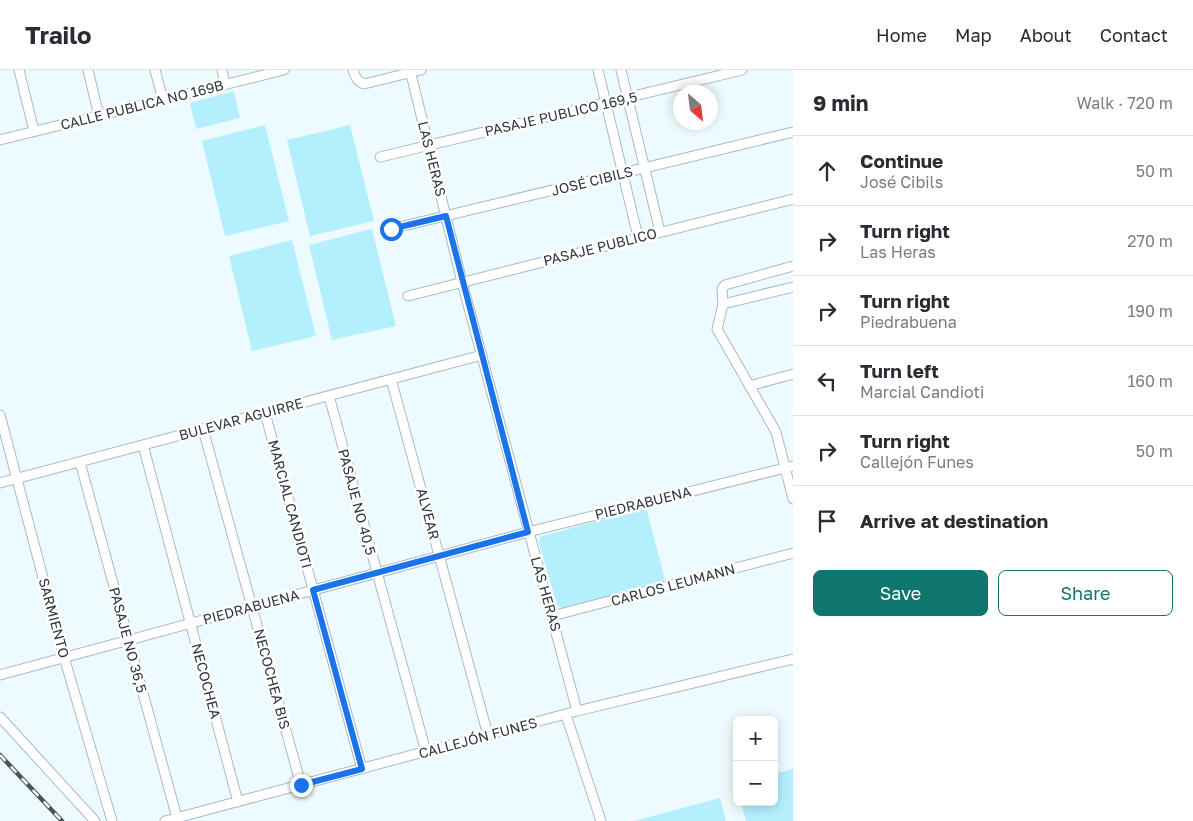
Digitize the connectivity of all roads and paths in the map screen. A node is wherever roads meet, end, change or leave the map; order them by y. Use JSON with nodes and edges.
{"nodes":[{"id":1,"x":19,"y":70,"type":"edge"},
{"id":2,"x":88,"y":70,"type":"edge"},
{"id":3,"x":155,"y":70,"type":"edge"},
{"id":4,"x":222,"y":70,"type":"edge"},
{"id":5,"x":284,"y":70,"type":"edge"},
{"id":6,"x":353,"y":70,"type":"edge"},
{"id":7,"x":421,"y":70,"type":"edge"},
{"id":8,"x":598,"y":70,"type":"edge"},
{"id":9,"x":621,"y":70,"type":"edge"},
{"id":10,"x":742,"y":70,"type":"edge"},
{"id":11,"x":410,"y":71,"type":"edge"},
{"id":12,"x":225,"y":85,"type":"junction"},
{"id":13,"x":628,"y":98,"type":"junction"},
{"id":14,"x":163,"y":100,"type":"junction"},
{"id":15,"x":606,"y":102,"type":"junction"},
{"id":16,"x":99,"y":116,"type":"junction"},
{"id":17,"x":34,"y":131,"type":"junction"},
{"id":18,"x":793,"y":132,"type":"edge"},
{"id":19,"x":0,"y":140,"type":"edge"},
{"id":20,"x":429,"y":146,"type":"junction"},
{"id":21,"x":380,"y":157,"type":"dead end"},
{"id":22,"x":644,"y":168,"type":"junction"},
{"id":23,"x":623,"y":174,"type":"junction"},
{"id":24,"x":793,"y":199,"type":"edge"},
{"id":25,"x":446,"y":216,"type":"junction"},
{"id":26,"x":391,"y":229,"type":"dead end"},
{"id":27,"x":660,"y":232,"type":"junction"},
{"id":28,"x":638,"y":237,"type":"junction"},
{"id":29,"x":793,"y":266,"type":"edge"},
{"id":30,"x":462,"y":282,"type":"junction"},
{"id":31,"x":793,"y":287,"type":"edge"},
{"id":32,"x":408,"y":296,"type":"dead end"},
{"id":33,"x":723,"y":304,"type":"junction"},
{"id":34,"x":482,"y":355,"type":"junction"},
{"id":35,"x":793,"y":374,"type":"edge"},
{"id":36,"x":391,"y":380,"type":"junction"},
{"id":37,"x":749,"y":386,"type":"junction"},
{"id":38,"x":329,"y":396,"type":"junction"},
{"id":39,"x":265,"y":413,"type":"junction"},
{"id":40,"x":0,"y":415,"type":"edge"},
{"id":41,"x":203,"y":429,"type":"junction"},
{"id":42,"x":143,"y":445,"type":"junction"},
{"id":43,"x":80,"y":462,"type":"junction"},
{"id":44,"x":789,"y":467,"type":"edge"},
{"id":45,"x":17,"y":478,"type":"junction"},
{"id":46,"x":0,"y":483,"type":"edge"},
{"id":47,"x":793,"y":499,"type":"edge"},
{"id":48,"x":528,"y":532,"type":"junction"},
{"id":49,"x":793,"y":553,"type":"edge"},
{"id":50,"x":439,"y":556,"type":"junction"},
{"id":51,"x":377,"y":573,"type":"junction"},
{"id":52,"x":313,"y":590,"type":"junction"},
{"id":53,"x":252,"y":606,"type":"junction"},
{"id":54,"x":552,"y":616,"type":"junction"},
{"id":55,"x":190,"y":623,"type":"junction"},
{"id":56,"x":128,"y":640,"type":"junction"},
{"id":57,"x":64,"y":657,"type":"junction"},
{"id":58,"x":793,"y":659,"type":"edge"},
{"id":59,"x":0,"y":673,"type":"edge"},
{"id":60,"x":577,"y":711,"type":"junction"},
{"id":61,"x":566,"y":715,"type":"junction"},
{"id":62,"x":0,"y":717,"type":"edge"},
{"id":63,"x":488,"y":736,"type":"junction"},
{"id":64,"x":426,"y":752,"type":"junction"},
{"id":65,"x":362,"y":769,"type":"junction"},
{"id":66,"x":301,"y":785,"type":"junction"},
{"id":67,"x":238,"y":802,"type":"junction"},
{"id":68,"x":177,"y":818,"type":"junction"},
{"id":69,"x":95,"y":821,"type":"edge"},
{"id":70,"x":112,"y":821,"type":"edge"},
{"id":71,"x":165,"y":821,"type":"edge"},
{"id":72,"x":601,"y":821,"type":"edge"}],
"edges":[{"from":1,"to":17,"type":"street"},
{"from":2,"to":16,"type":"street"},
{"from":3,"to":14,"type":"street"},
{"from":4,"to":12,"type":"street"},
{"from":5,"to":12,"type":"street","name":"CALLE PUBLICA NO 169B"},
{"from":6,"to":11,"type":"street"},
{"from":7,"to":11,"type":"street"},
{"from":8,"to":15,"type":"street"},
{"from":9,"to":13,"type":"street"},
{"from":10,"to":13,"type":"street","name":"PASAJE PUBLICO 169,5"},
{"from":11,"to":20,"type":"street","name":"LAS HERAS"},
{"from":12,"to":14,"type":"street","name":"CALLE PUBLICA NO 169B"},
{"from":13,"to":15,"type":"street","name":"PASAJE PUBLICO 169,5"},
{"from":13,"to":22,"type":"street"},
{"from":14,"to":16,"type":"street","name":"CALLE PUBLICA NO 169B"},
{"from":15,"to":20,"type":"street","name":"PASAJE PUBLICO 169,5"},
{"from":15,"to":23,"type":"street"},
{"from":16,"to":17,"type":"street","name":"CALLE PUBLICA NO 169B"},
{"from":17,"to":19,"type":"street","name":"CALLE PUBLICA NO 169B"},
{"from":18,"to":22,"type":"street","name":"JOSÉ CIBILS"},
{"from":20,"to":21,"type":"street","name":"PASAJE PUBLICO 169,5"},
{"from":20,"to":25,"type":"street","name":"LAS HERAS"},
{"from":22,"to":23,"type":"street","name":"JOSÉ CIBILS"},
{"from":22,"to":27,"type":"street"},
{"from":23,"to":25,"type":"street","name":"JOSÉ CIBILS"},
{"from":23,"to":28,"type":"street"},
{"from":24,"to":27,"type":"street","name":"PASAJE PUBLICO"},
{"from":25,"to":26,"type":"street","name":"JOSÉ CIBILS"},
{"from":25,"to":30,"type":"street","name":"LAS HERAS"},
{"from":27,"to":28,"type":"street","name":"PASAJE PUBLICO"},
{"from":28,"to":30,"type":"street","name":"PASAJE PUBLICO"},
{"from":29,"to":33,"type":"street"},
{"from":30,"to":32,"type":"street","name":"PASAJE PUBLICO"},
{"from":30,"to":34,"type":"street","name":"LAS HERAS"},
{"from":31,"to":33,"type":"street"},
{"from":33,"to":37,"type":"street"},
{"from":34,"to":36,"type":"street","name":"BULEVAR AGUIRRE"},
{"from":34,"to":48,"type":"street","name":"LAS HERAS"},
{"from":35,"to":37,"type":"street"},
{"from":36,"to":38,"type":"street","name":"BULEVAR AGUIRRE"},
{"from":36,"to":50,"type":"street","name":"ALVEAR"},
{"from":37,"to":44,"type":"street"},
{"from":38,"to":39,"type":"street","name":"BULEVAR AGUIRRE"},
{"from":38,"to":51,"type":"street","name":"PASAJE NO 40,5"},
{"from":39,"to":41,"type":"street","name":"BULEVAR AGUIRRE"},
{"from":39,"to":52,"type":"street","name":"MARCIAL CANDIOTI"},
{"from":40,"to":45,"type":"street","name":"SARMIENTO"},
{"from":41,"to":42,"type":"street","name":"BULEVAR AGUIRRE"},
{"from":41,"to":53,"type":"street","name":"NECOCHEA BIS"},
{"from":42,"to":43,"type":"street","name":"BULEVAR AGUIRRE"},
{"from":42,"to":55,"type":"street","name":"NECOCHEA"},
{"from":43,"to":45,"type":"street","name":"BULEVAR AGUIRRE"},
{"from":43,"to":56,"type":"street","name":"PASAJE NO 36,5"},
{"from":44,"to":47,"type":"street"},
{"from":44,"to":48,"type":"street","name":"PIEDRABUENA"},
{"from":45,"to":46,"type":"street","name":"BULEVAR AGUIRRE"},
{"from":45,"to":57,"type":"street","name":"SARMIENTO"},
{"from":48,"to":50,"type":"street","name":"PIEDRABUENA"},
{"from":48,"to":54,"type":"street","name":"LAS HERAS"},
{"from":49,"to":54,"type":"street","name":"CARLOS LEUMANN"},
{"from":50,"to":51,"type":"street","name":"PIEDRABUENA"},
{"from":50,"to":63,"type":"street","name":"ALVEAR"},
{"from":51,"to":52,"type":"street","name":"PIEDRABUENA"},
{"from":51,"to":64,"type":"street","name":"PASAJE NO 40,5"},
{"from":52,"to":53,"type":"street","name":"PIEDRABUENA"},
{"from":52,"to":65,"type":"street","name":"MARCIAL CANDIOTI"},
{"from":53,"to":55,"type":"street","name":"PIEDRABUENA"},
{"from":53,"to":66,"type":"street","name":"NECOCHEA BIS"},
{"from":54,"to":60,"type":"street","name":"LAS HERAS"},
{"from":55,"to":56,"type":"street","name":"PIEDRABUENA"},
{"from":55,"to":67,"type":"street","name":"NECOCHEA"},
{"from":56,"to":57,"type":"street","name":"PIEDRABUENA"},
{"from":56,"to":68,"type":"street","name":"PASAJE NO 36,5"},
{"from":57,"to":59,"type":"street","name":"PIEDRABUENA"},
{"from":57,"to":70,"type":"street","name":"SARMIENTO"},
{"from":58,"to":60,"type":"street","name":"CALLEJÓN FUNES"},
{"from":60,"to":61,"type":"street","name":"CALLEJÓN FUNES"},
{"from":61,"to":63,"type":"street","name":"CALLEJÓN FUNES"},
{"from":61,"to":72,"type":"street"},
{"from":62,"to":69,"type":"street"},
{"from":63,"to":64,"type":"street","name":"CALLEJÓN FUNES"},
{"from":64,"to":65,"type":"street","name":"CALLEJÓN FUNES"},
{"from":65,"to":66,"type":"street","name":"CALLEJÓN FUNES"},
{"from":66,"to":67,"type":"street","name":"CALLEJÓN FUNES"},
{"from":67,"to":68,"type":"street","name":"CALLEJÓN FUNES"},
{"from":68,"to":71,"type":"street","name":"CALLEJÓN FUNES"}]}
